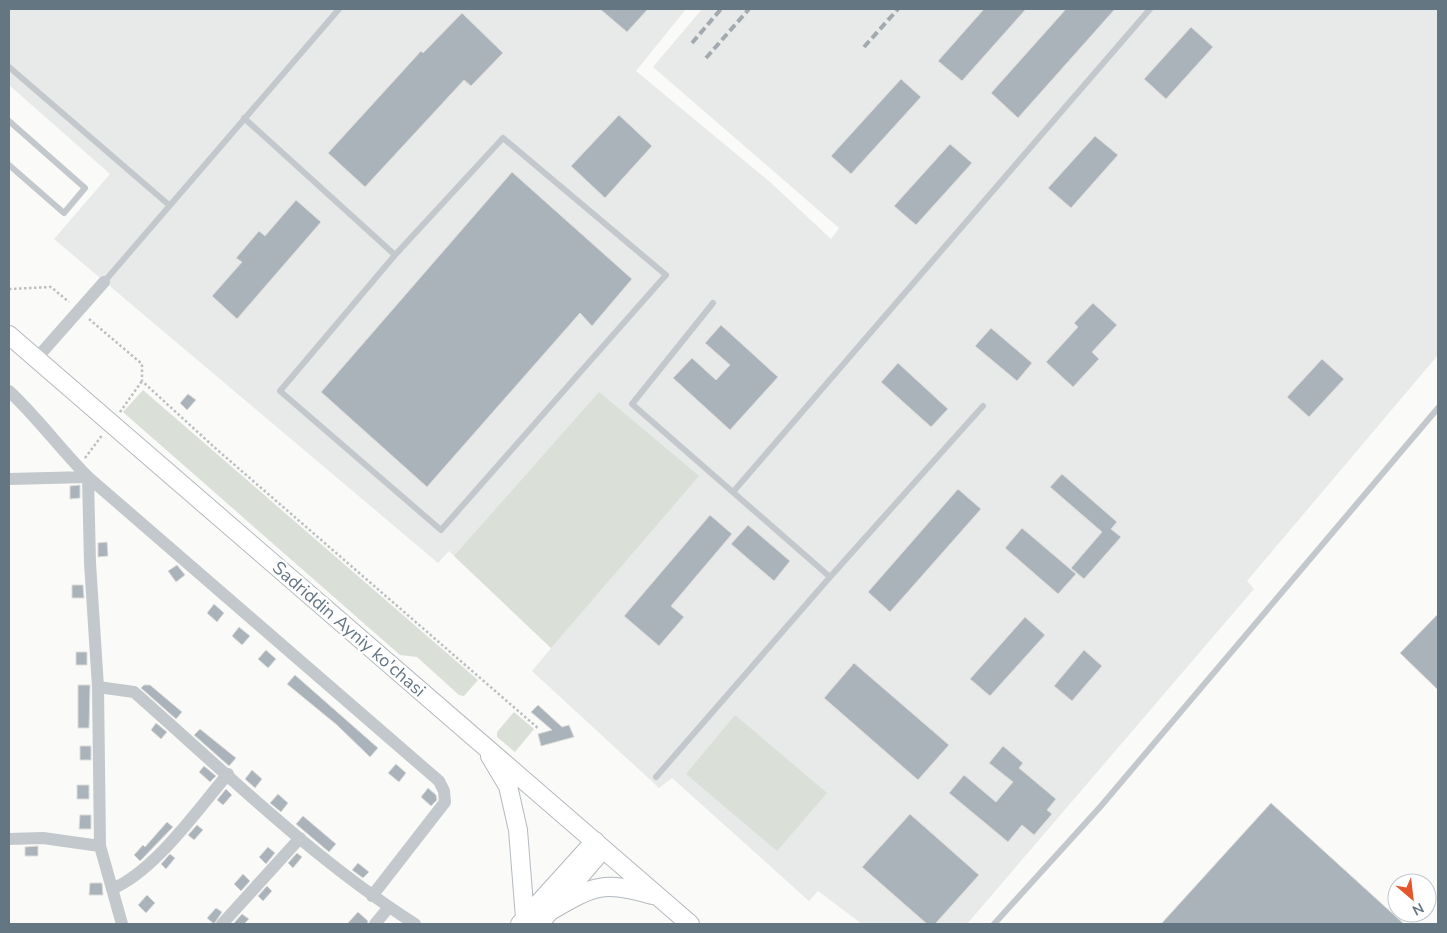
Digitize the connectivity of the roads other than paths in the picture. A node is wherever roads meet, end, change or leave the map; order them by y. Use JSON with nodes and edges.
{"nodes":[{"id":1,"x":339,"y":9,"type":"edge"},
{"id":2,"x":1150,"y":9,"type":"edge"},
{"id":3,"x":9,"y":67,"type":"edge"},
{"id":4,"x":244,"y":118,"type":"junction"},
{"id":5,"x":9,"y":121,"type":"edge"},
{"id":6,"x":9,"y":165,"type":"edge"},
{"id":7,"x":169,"y":206,"type":"junction"},
{"id":8,"x":396,"y":255,"type":"junction"},
{"id":9,"x":104,"y":282,"type":"joint"},
{"id":10,"x":713,"y":303,"type":"dead end"},
{"id":11,"x":9,"y":335,"type":"edge"},
{"id":12,"x":36,"y":359,"type":"junction"},
{"id":13,"x":9,"y":391,"type":"edge"},
{"id":14,"x":983,"y":406,"type":"dead end"},
{"id":15,"x":1438,"y":408,"type":"edge"},
{"id":16,"x":88,"y":477,"type":"junction"},
{"id":17,"x":9,"y":479,"type":"edge"},
{"id":18,"x":733,"y":492,"type":"junction"},
{"id":19,"x":830,"y":576,"type":"junction"},
{"id":20,"x":98,"y":687,"type":"junction"},
{"id":21,"x":485,"y":747,"type":"junction"},
{"id":22,"x":228,"y":774,"type":"junction"},
{"id":23,"x":656,"y":777,"type":"dead end"},
{"id":24,"x":300,"y":838,"type":"junction"},
{"id":25,"x":9,"y":839,"type":"edge"},
{"id":26,"x":599,"y":845,"type":"junction"},
{"id":27,"x":100,"y":846,"type":"junction"},
{"id":28,"x":112,"y":889,"type":"junction"},
{"id":29,"x":372,"y":896,"type":"junction"},
{"id":30,"x":658,"y":896,"type":"junction"},
{"id":31,"x":389,"y":908,"type":"junction"},
{"id":32,"x":552,"y":910,"type":"junction"},
{"id":33,"x":528,"y":922,"type":"edge"},
{"id":34,"x":122,"y":924,"type":"edge"},
{"id":35,"x":222,"y":924,"type":"edge"},
{"id":36,"x":375,"y":924,"type":"edge"},
{"id":37,"x":415,"y":924,"type":"edge"},
{"id":38,"x":690,"y":924,"type":"edge"},
{"id":39,"x":994,"y":924,"type":"edge"}],
"edges":[{"from":1,"to":4,"type":"lane"},
{"from":2,"to":18,"type":"lane"},
{"from":3,"to":7,"type":"lane"},
{"from":4,"to":7,"type":"lane"},
{"from":4,"to":8,"type":"lane"},
{"from":5,"to":6,"type":"lane"},
{"from":7,"to":9,"type":"lane"},
{"from":8,"to":8,"type":"lane"},
{"from":9,"to":12,"type":"street"},
{"from":10,"to":18,"type":"lane"},
{"from":11,"to":12,"type":"street","name":"Sadriddin Ayniy ko'chasi"},
{"from":12,"to":21,"type":"street","name":"Sadriddin Ayniy ko'chasi"},
{"from":13,"to":16,"type":"street"},
{"from":14,"to":19,"type":"lane"},
{"from":15,"to":39,"type":"lane"},
{"from":16,"to":17,"type":"street"},
{"from":16,"to":20,"type":"street"},
{"from":16,"to":29,"type":"street"},
{"from":18,"to":19,"type":"lane"},
{"from":19,"to":23,"type":"lane"},
{"from":20,"to":22,"type":"street"},
{"from":20,"to":27,"type":"street"},
{"from":21,"to":26,"type":"street","name":"Sadriddin Ayniy ko'chasi"},
{"from":21,"to":33,"type":"street"},
{"from":22,"to":24,"type":"street"},
{"from":22,"to":28,"type":"street"},
{"from":24,"to":29,"type":"street"},
{"from":24,"to":35,"type":"street"},
{"from":25,"to":27,"type":"street"},
{"from":26,"to":30,"type":"street","name":"Sadriddin Ayniy ko'chasi"},
{"from":26,"to":32,"type":"street"},
{"from":26,"to":33,"type":"street"},
{"from":27,"to":28,"type":"street"},
{"from":28,"to":34,"type":"street"},
{"from":29,"to":31,"type":"street"},
{"from":30,"to":32,"type":"street"},
{"from":30,"to":38,"type":"street","name":"Sadriddin Ayniy ko'chasi"},
{"from":31,"to":36,"type":"street"},
{"from":31,"to":37,"type":"street"},
{"from":32,"to":33,"type":"street"}]}
